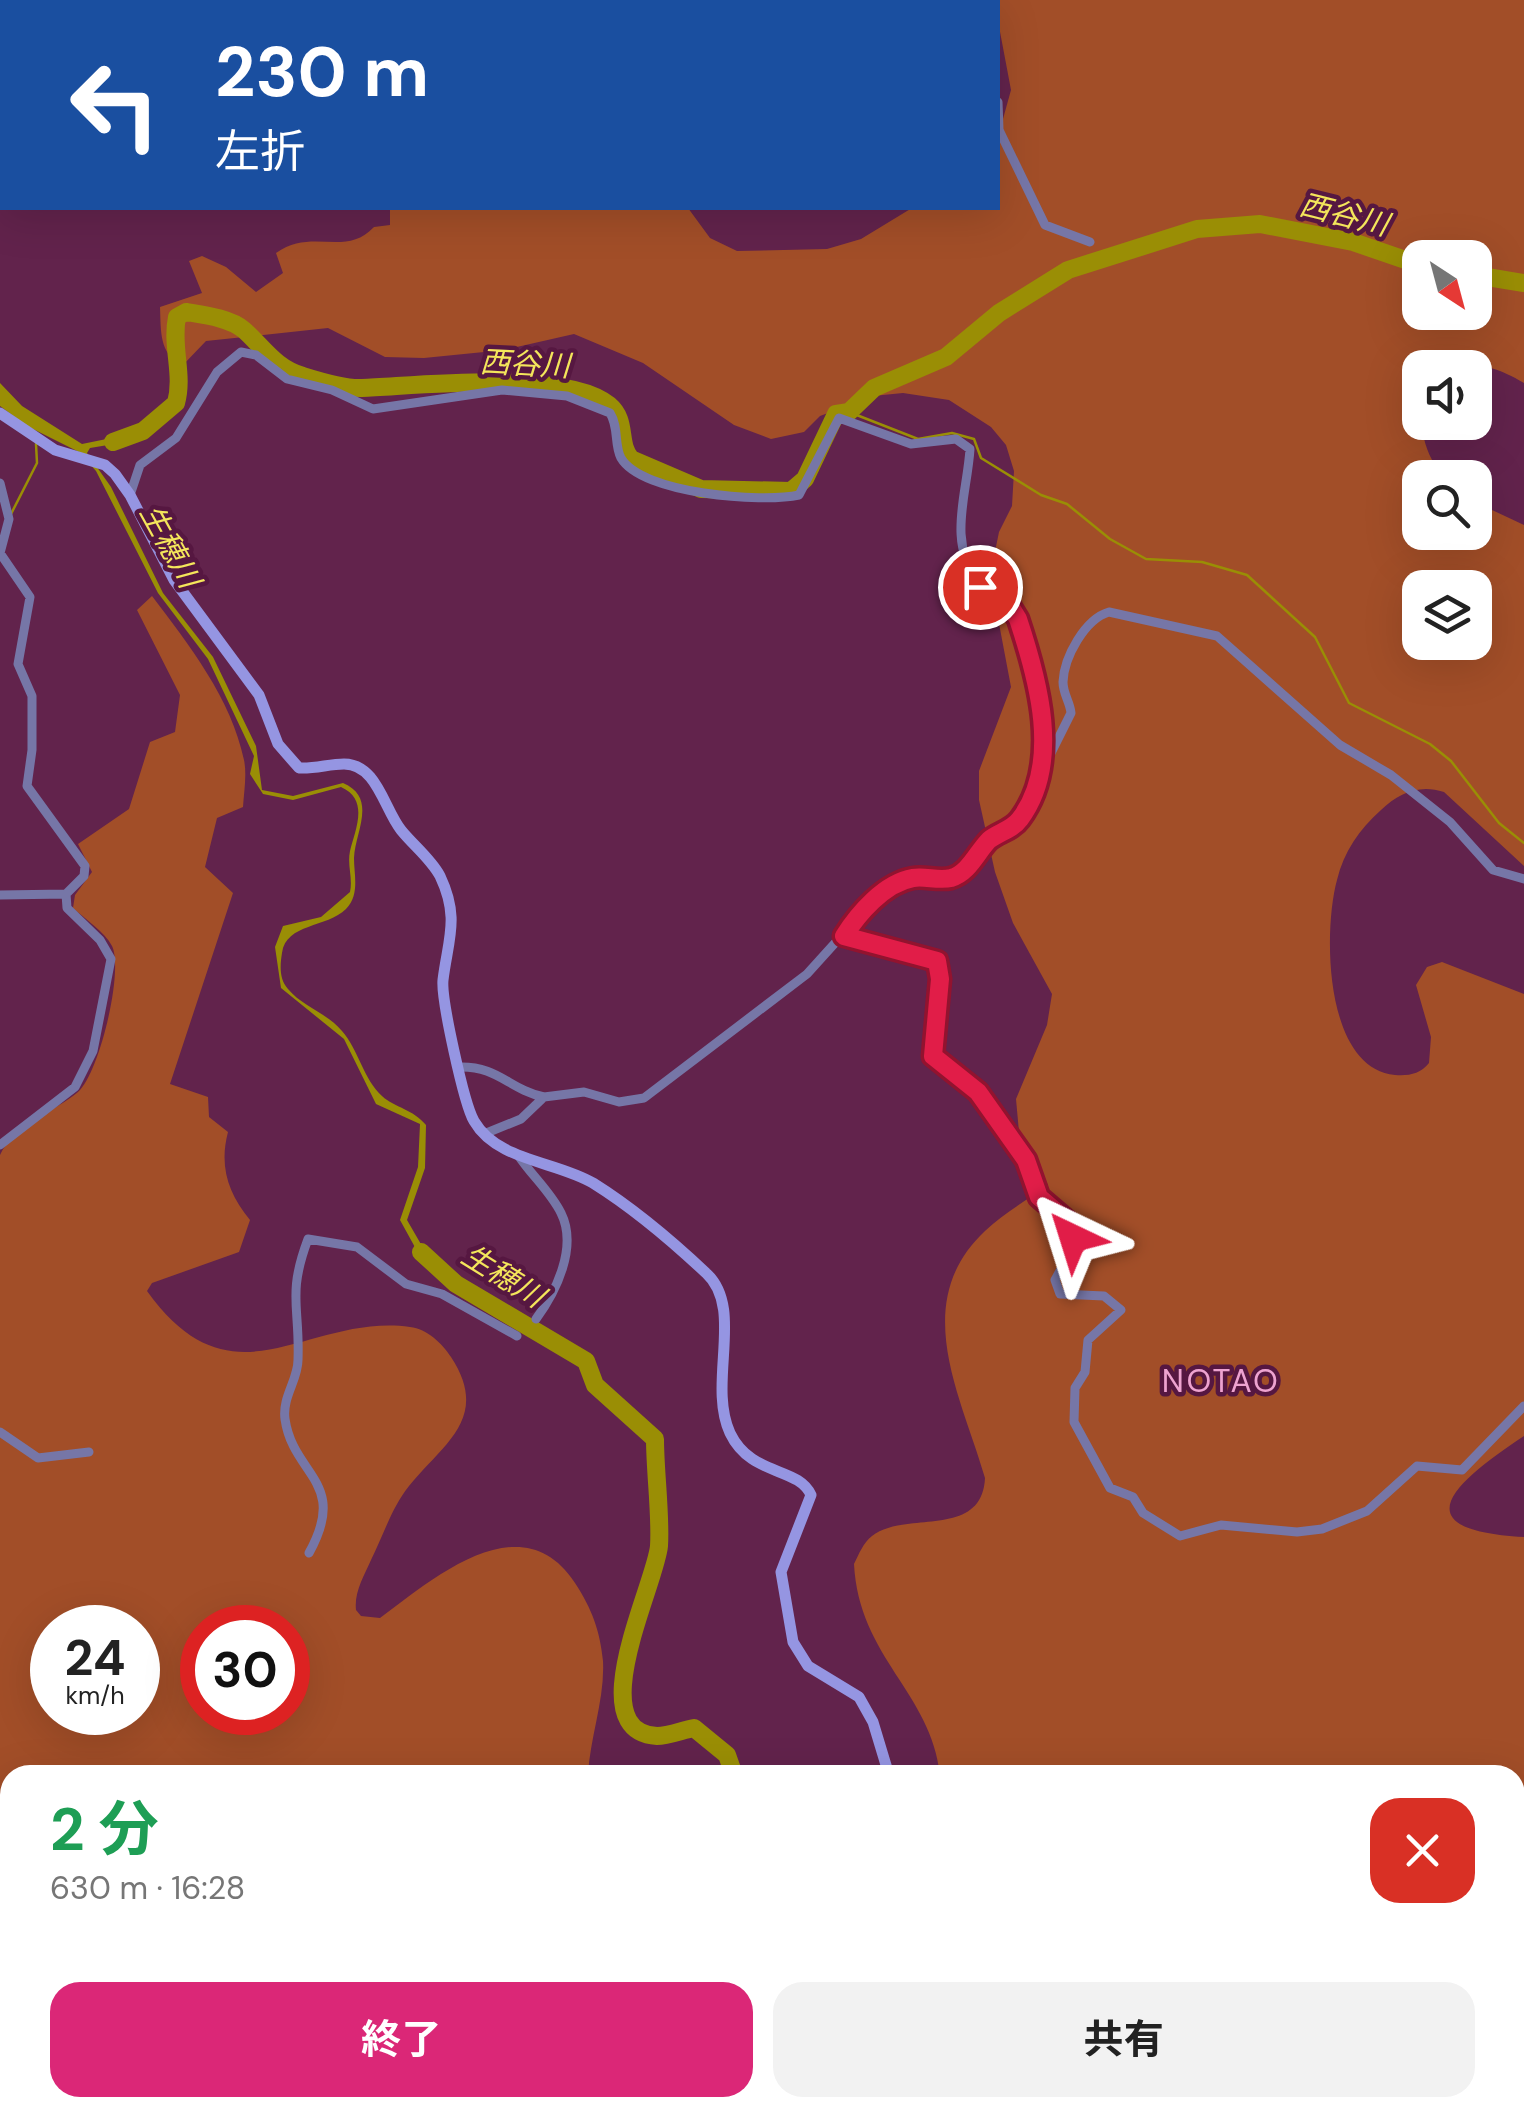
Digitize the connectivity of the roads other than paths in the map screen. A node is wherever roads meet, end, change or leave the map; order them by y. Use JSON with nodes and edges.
{"nodes":[{"id":1,"x":1000,"y":132,"type":"edge"},
{"id":2,"x":1090,"y":242,"type":"dead end"},
{"id":3,"x":0,"y":412,"type":"edge"},
{"id":4,"x":0,"y":483,"type":"edge"},
{"id":5,"x":130,"y":495,"type":"junction"},
{"id":6,"x":1043,"y":763,"type":"junction"},
{"id":7,"x":1524,"y":879,"type":"edge"},
{"id":8,"x":66,"y":894,"type":"junction"},
{"id":9,"x":0,"y":895,"type":"edge"},
{"id":10,"x":844,"y":936,"type":"junction"},
{"id":11,"x":459,"y":1067,"type":"junction"},
{"id":12,"x":544,"y":1098,"type":"junction"},
{"id":13,"x":484,"y":1134,"type":"junction"},
{"id":14,"x":0,"y":1145,"type":"edge"},
{"id":15,"x":516,"y":1153,"type":"junction"},
{"id":16,"x":536,"y":1319,"type":"dead end"},
{"id":17,"x":517,"y":1336,"type":"dead end"},
{"id":18,"x":1524,"y":1406,"type":"edge"},
{"id":19,"x":0,"y":1432,"type":"edge"},
{"id":20,"x":89,"y":1452,"type":"dead end"},
{"id":21,"x":309,"y":1552,"type":"dead end"},
{"id":22,"x":886,"y":1765,"type":"edge"}],
"edges":[{"from":1,"to":2,"type":"street"},
{"from":3,"to":5,"type":"main road"},
{"from":4,"to":8,"type":"street"},
{"from":5,"to":6,"type":"street"},
{"from":5,"to":11,"type":"main road"},
{"from":6,"to":7,"type":"street"},
{"from":6,"to":10,"type":"street"},
{"from":8,"to":9,"type":"street"},
{"from":8,"to":14,"type":"street"},
{"from":10,"to":12,"type":"street"},
{"from":10,"to":18,"type":"street"},
{"from":11,"to":12,"type":"street"},
{"from":11,"to":13,"type":"main road"},
{"from":12,"to":13,"type":"street"},
{"from":13,"to":15,"type":"main road"},
{"from":15,"to":16,"type":"street"},
{"from":15,"to":22,"type":"main road"},
{"from":17,"to":21,"type":"street"},
{"from":19,"to":20,"type":"street"}]}
